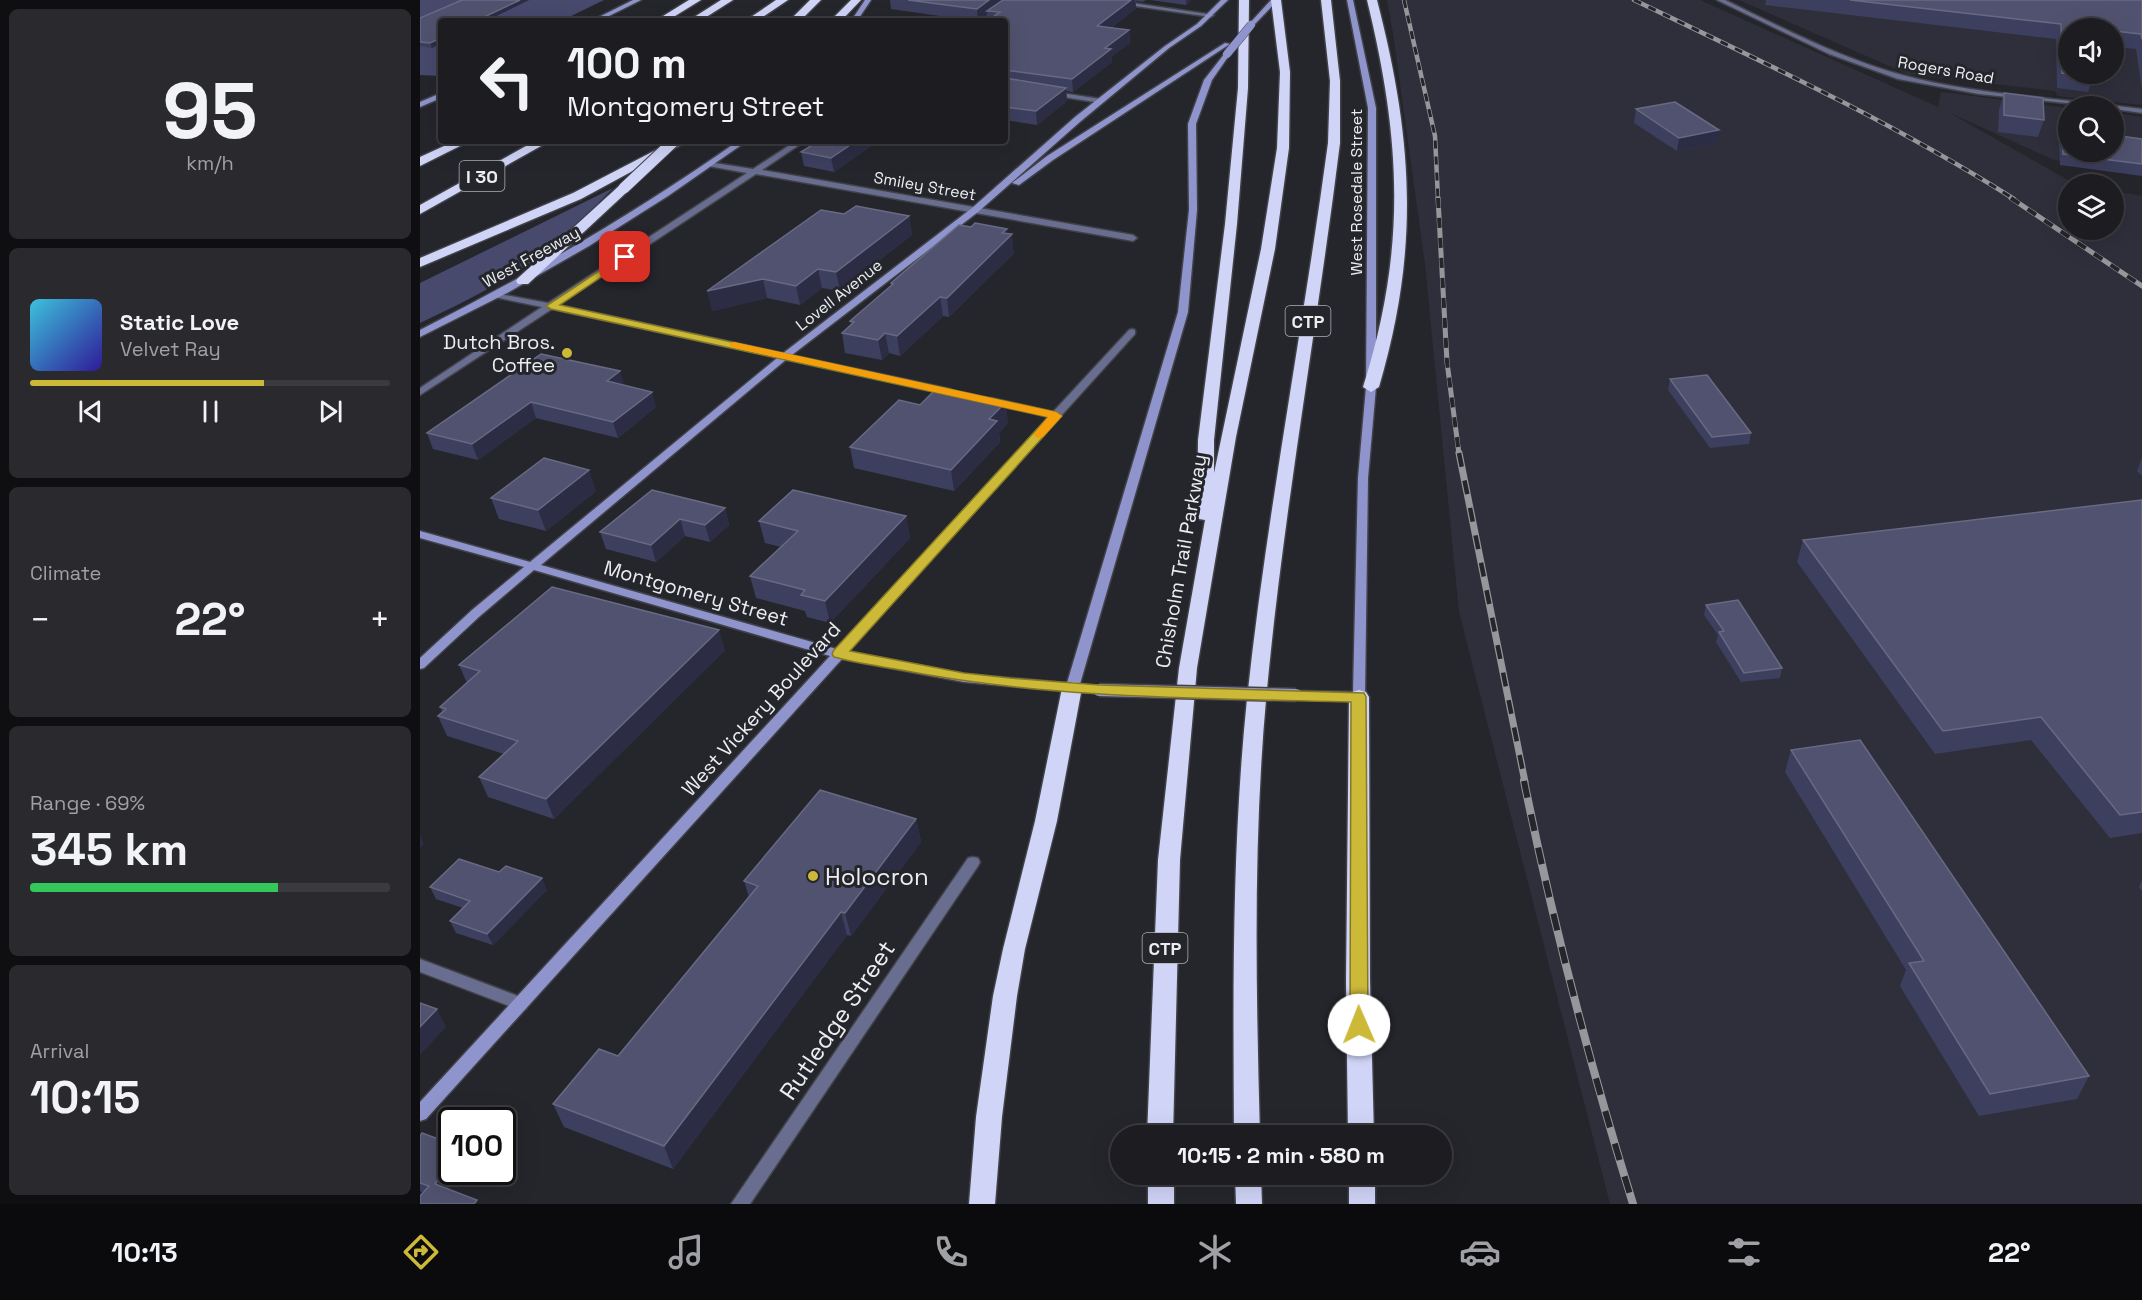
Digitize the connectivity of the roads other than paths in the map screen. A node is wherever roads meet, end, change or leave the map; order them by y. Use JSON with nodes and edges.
{"nodes":[{"id":1,"x":638,"y":0,"type":"edge"},
{"id":2,"x":696,"y":0,"type":"edge"},
{"id":3,"x":728,"y":0,"type":"edge"},
{"id":4,"x":783,"y":0,"type":"edge"},
{"id":5,"x":816,"y":0,"type":"edge"},
{"id":6,"x":856,"y":0,"type":"edge"},
{"id":7,"x":868,"y":0,"type":"edge"},
{"id":8,"x":1015,"y":0,"type":"edge"},
{"id":9,"x":1097,"y":0,"type":"edge"},
{"id":10,"x":1225,"y":0,"type":"edge"},
{"id":11,"x":1244,"y":0,"type":"edge"},
{"id":12,"x":1276,"y":0,"type":"edge"},
{"id":13,"x":1326,"y":0,"type":"edge"},
{"id":14,"x":1350,"y":0,"type":"edge"},
{"id":15,"x":1372,"y":0,"type":"edge"},
{"id":16,"x":1720,"y":0,"type":"edge"},
{"id":17,"x":1211,"y":15,"type":"junction"},
{"id":18,"x":600,"y":18,"type":"edge"},
{"id":19,"x":665,"y":18,"type":"edge"},
{"id":20,"x":698,"y":18,"type":"edge"},
{"id":21,"x":755,"y":18,"type":"edge"},
{"id":22,"x":797,"y":18,"type":"edge"},
{"id":23,"x":838,"y":18,"type":"edge"},
{"id":24,"x":856,"y":18,"type":"edge"},
{"id":25,"x":988,"y":18,"type":"edge"},
{"id":26,"x":1227,"y":49,"type":"junction"},
{"id":27,"x":1037,"y":91,"type":"edge"},
{"id":28,"x":438,"y":96,"type":"edge"},
{"id":29,"x":2058,"y":100,"type":"edge"},
{"id":30,"x":1101,"y":101,"type":"junction"},
{"id":31,"x":420,"y":105,"type":"edge"},
{"id":32,"x":2124,"y":109,"type":"edge"},
{"id":33,"x":2142,"y":111,"type":"edge"},
{"id":34,"x":458,"y":144,"type":"edge"},
{"id":35,"x":539,"y":144,"type":"edge"},
{"id":36,"x":671,"y":144,"type":"edge"},
{"id":37,"x":676,"y":144,"type":"edge"},
{"id":38,"x":739,"y":144,"type":"edge"},
{"id":39,"x":796,"y":144,"type":"edge"},
{"id":40,"x":420,"y":162,"type":"edge"},
{"id":41,"x":711,"y":164,"type":"junction"},
{"id":42,"x":755,"y":171,"type":"junction"},
{"id":43,"x":420,"y":210,"type":"edge"},
{"id":44,"x":975,"y":210,"type":"junction"},
{"id":45,"x":1133,"y":238,"type":"dead end"},
{"id":46,"x":420,"y":263,"type":"edge"},
{"id":47,"x":523,"y":281,"type":"junction"},
{"id":48,"x":497,"y":295,"type":"junction"},
{"id":49,"x":551,"y":306,"type":"junction"},
{"id":50,"x":1132,"y":332,"type":"dead end"},
{"id":51,"x":420,"y":334,"type":"edge"},
{"id":52,"x":785,"y":356,"type":"junction"},
{"id":53,"x":1371,"y":387,"type":"junction"},
{"id":54,"x":420,"y":392,"type":"edge"},
{"id":55,"x":957,"y":394,"type":"edge"},
{"id":56,"x":979,"y":399,"type":"edge"},
{"id":57,"x":1056,"y":416,"type":"junction"},
{"id":58,"x":420,"y":534,"type":"edge"},
{"id":59,"x":1205,"y":563,"type":"junction"},
{"id":60,"x":531,"y":567,"type":"junction"},
{"id":61,"x":839,"y":654,"type":"junction"},
{"id":62,"x":420,"y":665,"type":"edge"},
{"id":63,"x":1072,"y":688,"type":"junction"},
{"id":64,"x":1359,"y":697,"type":"junction"},
{"id":65,"x":973,"y":862,"type":"dead end"},
{"id":66,"x":420,"y":965,"type":"edge"},
{"id":67,"x":520,"y":1004,"type":"junction"},
{"id":68,"x":420,"y":1114,"type":"edge"},
{"id":69,"x":1160,"y":1125,"type":"edge"},
{"id":70,"x":1247,"y":1125,"type":"edge"},
{"id":71,"x":1361,"y":1125,"type":"edge"},
{"id":72,"x":1161,"y":1185,"type":"edge"},
{"id":73,"x":1248,"y":1185,"type":"edge"},
{"id":74,"x":1362,"y":1185,"type":"edge"},
{"id":75,"x":740,"y":1204,"type":"edge"},
{"id":76,"x":982,"y":1204,"type":"edge"},
{"id":77,"x":1161,"y":1204,"type":"edge"},
{"id":78,"x":1249,"y":1204,"type":"edge"},
{"id":79,"x":1362,"y":1204,"type":"edge"}],
"edges":[{"from":1,"to":18,"type":"main road"},
{"from":2,"to":19,"type":"highway"},
{"from":3,"to":20,"type":"highway"},
{"from":4,"to":21,"type":"highway"},
{"from":5,"to":22,"type":"highway"},
{"from":6,"to":23,"type":"highway"},
{"from":7,"to":24,"type":"main road"},
{"from":8,"to":25,"type":"street"},
{"from":9,"to":17,"type":"street"},
{"from":10,"to":17,"type":"main road","name":"Lovell Avenue"},
{"from":11,"to":59,"type":"highway"},
{"from":12,"to":26,"type":"main road","bridge":true},
{"from":12,"to":59,"type":"highway","name":"Chisholm Trail Parkway","number":"CTP"},
{"from":13,"to":70,"type":"highway","number":"CTP"},
{"from":14,"to":53,"type":"main road","name":"West Rosedale Street"},
{"from":15,"to":53,"type":"highway"},
{"from":16,"to":29,"type":"street","name":"Rogers Road"},
{"from":17,"to":30,"type":"main road","name":"Lovell Avenue"},
{"from":26,"to":44,"type":"main road"},
{"from":26,"to":63,"type":"main road"},
{"from":27,"to":30,"type":"street"},
{"from":28,"to":31,"type":"main road"},
{"from":30,"to":44,"type":"main road","name":"Lovell Avenue"},
{"from":32,"to":33,"type":"street","name":"Rogers Road"},
{"from":34,"to":40,"type":"highway","number":"I 30"},
{"from":35,"to":43,"type":"highway","number":"I 30"},
{"from":36,"to":47,"type":"highway","bridge":true},
{"from":37,"to":46,"type":"highway"},
{"from":38,"to":41,"type":"main road","name":"West Freeway"},
{"from":39,"to":42,"type":"street"},
{"from":41,"to":42,"type":"street","name":"Smiley Street"},
{"from":41,"to":47,"type":"main road","name":"West Freeway"},
{"from":42,"to":44,"type":"street","name":"Smiley Street"},
{"from":42,"to":49,"type":"street"},
{"from":44,"to":45,"type":"street","name":"Smiley Street"},
{"from":44,"to":52,"type":"main road","name":"Lovell Avenue"},
{"from":47,"to":48,"type":"main road","name":"West Freeway"},
{"from":48,"to":49,"type":"street"},
{"from":48,"to":51,"type":"main road","name":"West Freeway"},
{"from":49,"to":52,"type":"street"},
{"from":49,"to":54,"type":"street"},
{"from":50,"to":57,"type":"street","name":"West Vickery Boulevard"},
{"from":52,"to":55,"type":"street"},
{"from":52,"to":60,"type":"main road","name":"Lovell Avenue"},
{"from":53,"to":64,"type":"main road"},
{"from":56,"to":57,"type":"street"},
{"from":57,"to":61,"type":"street","name":"West Vickery Boulevard"},
{"from":58,"to":60,"type":"main road","name":"Montgomery Street"},
{"from":59,"to":69,"type":"highway","name":"Chisholm Trail Parkway","number":"CTP"},
{"from":60,"to":61,"type":"main road","name":"Montgomery Street"},
{"from":60,"to":62,"type":"main road","name":"Lovell Avenue"},
{"from":61,"to":63,"type":"main road","name":"Montgomery Street"},
{"from":61,"to":67,"type":"main road","name":"West Vickery Boulevard"},
{"from":63,"to":64,"type":"main road","name":"Montgomery Street","bridge":true},
{"from":63,"to":76,"type":"highway"},
{"from":64,"to":71,"type":"highway"},
{"from":65,"to":75,"type":"street","name":"Rutledge Street"},
{"from":66,"to":67,"type":"street"},
{"from":67,"to":68,"type":"main road","name":"West Vickery Boulevard"},
{"from":72,"to":77,"type":"highway"},
{"from":73,"to":78,"type":"highway"},
{"from":74,"to":79,"type":"highway"}]}
